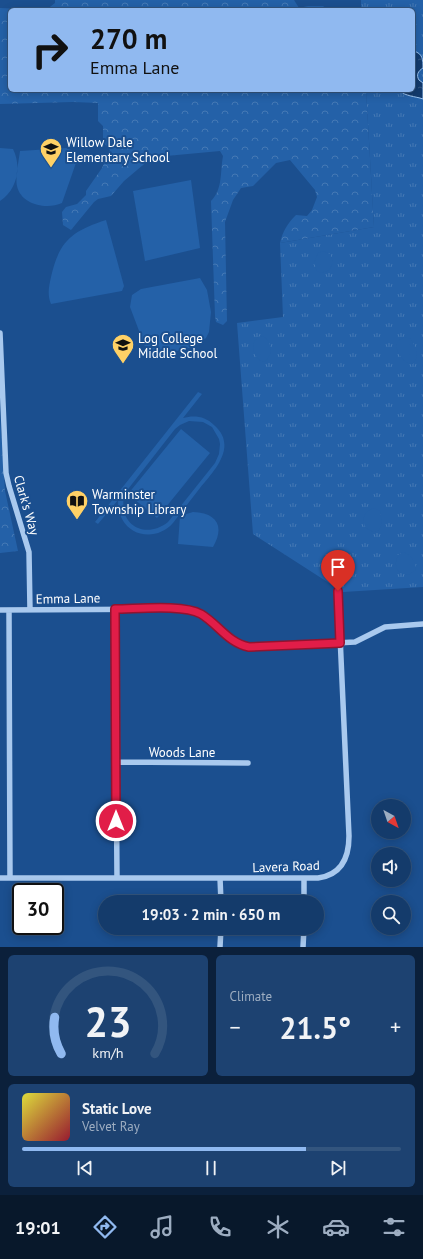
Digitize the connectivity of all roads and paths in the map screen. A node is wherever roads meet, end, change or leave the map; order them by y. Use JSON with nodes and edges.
{"nodes":[{"id":1,"x":0,"y":333,"type":"edge"},
{"id":2,"x":338,"y":591,"type":"dead end"},
{"id":3,"x":115,"y":609,"type":"junction"},
{"id":4,"x":0,"y":610,"type":"edge"},
{"id":5,"x":9,"y":610,"type":"junction"},
{"id":6,"x":30,"y":610,"type":"junction"},
{"id":7,"x":423,"y":624,"type":"edge"},
{"id":8,"x":340,"y":643,"type":"junction"},
{"id":9,"x":116,"y":762,"type":"junction"},
{"id":10,"x":248,"y":763,"type":"dead end"},
{"id":11,"x":0,"y":878,"type":"edge"},
{"id":12,"x":10,"y":878,"type":"junction"},
{"id":13,"x":117,"y":878,"type":"junction"},
{"id":14,"x":220,"y":878,"type":"junction"},
{"id":15,"x":304,"y":878,"type":"junction"},
{"id":16,"x":220,"y":895,"type":"edge"},
{"id":17,"x":304,"y":895,"type":"edge"},
{"id":18,"x":221,"y":935,"type":"edge"},
{"id":19,"x":304,"y":935,"type":"edge"},
{"id":20,"x":220,"y":947,"type":"edge"},
{"id":21,"x":303,"y":947,"type":"edge"}],
"edges":[{"from":1,"to":6,"type":"street","name":"Clark's Way"},
{"from":2,"to":8,"type":"street","name":"Lavera Road"},
{"from":3,"to":6,"type":"street","name":"Emma Lane"},
{"from":3,"to":8,"type":"street","name":"Emma Lane"},
{"from":3,"to":9,"type":"street"},
{"from":4,"to":5,"type":"street","name":"Emma Lane"},
{"from":5,"to":6,"type":"street","name":"Emma Lane"},
{"from":5,"to":12,"type":"street"},
{"from":7,"to":8,"type":"street","name":"Emma Lane"},
{"from":8,"to":15,"type":"street","name":"Lavera Road"},
{"from":9,"to":10,"type":"street","name":"Woods Lane"},
{"from":9,"to":13,"type":"street"},
{"from":11,"to":12,"type":"street","name":"Lavera Road"},
{"from":12,"to":13,"type":"street","name":"Lavera Road"},
{"from":13,"to":14,"type":"street","name":"Lavera Road"},
{"from":14,"to":15,"type":"street","name":"Lavera Road"},
{"from":14,"to":16,"type":"street"},
{"from":15,"to":17,"type":"street"},
{"from":18,"to":20,"type":"street"},
{"from":19,"to":21,"type":"street"}]}
